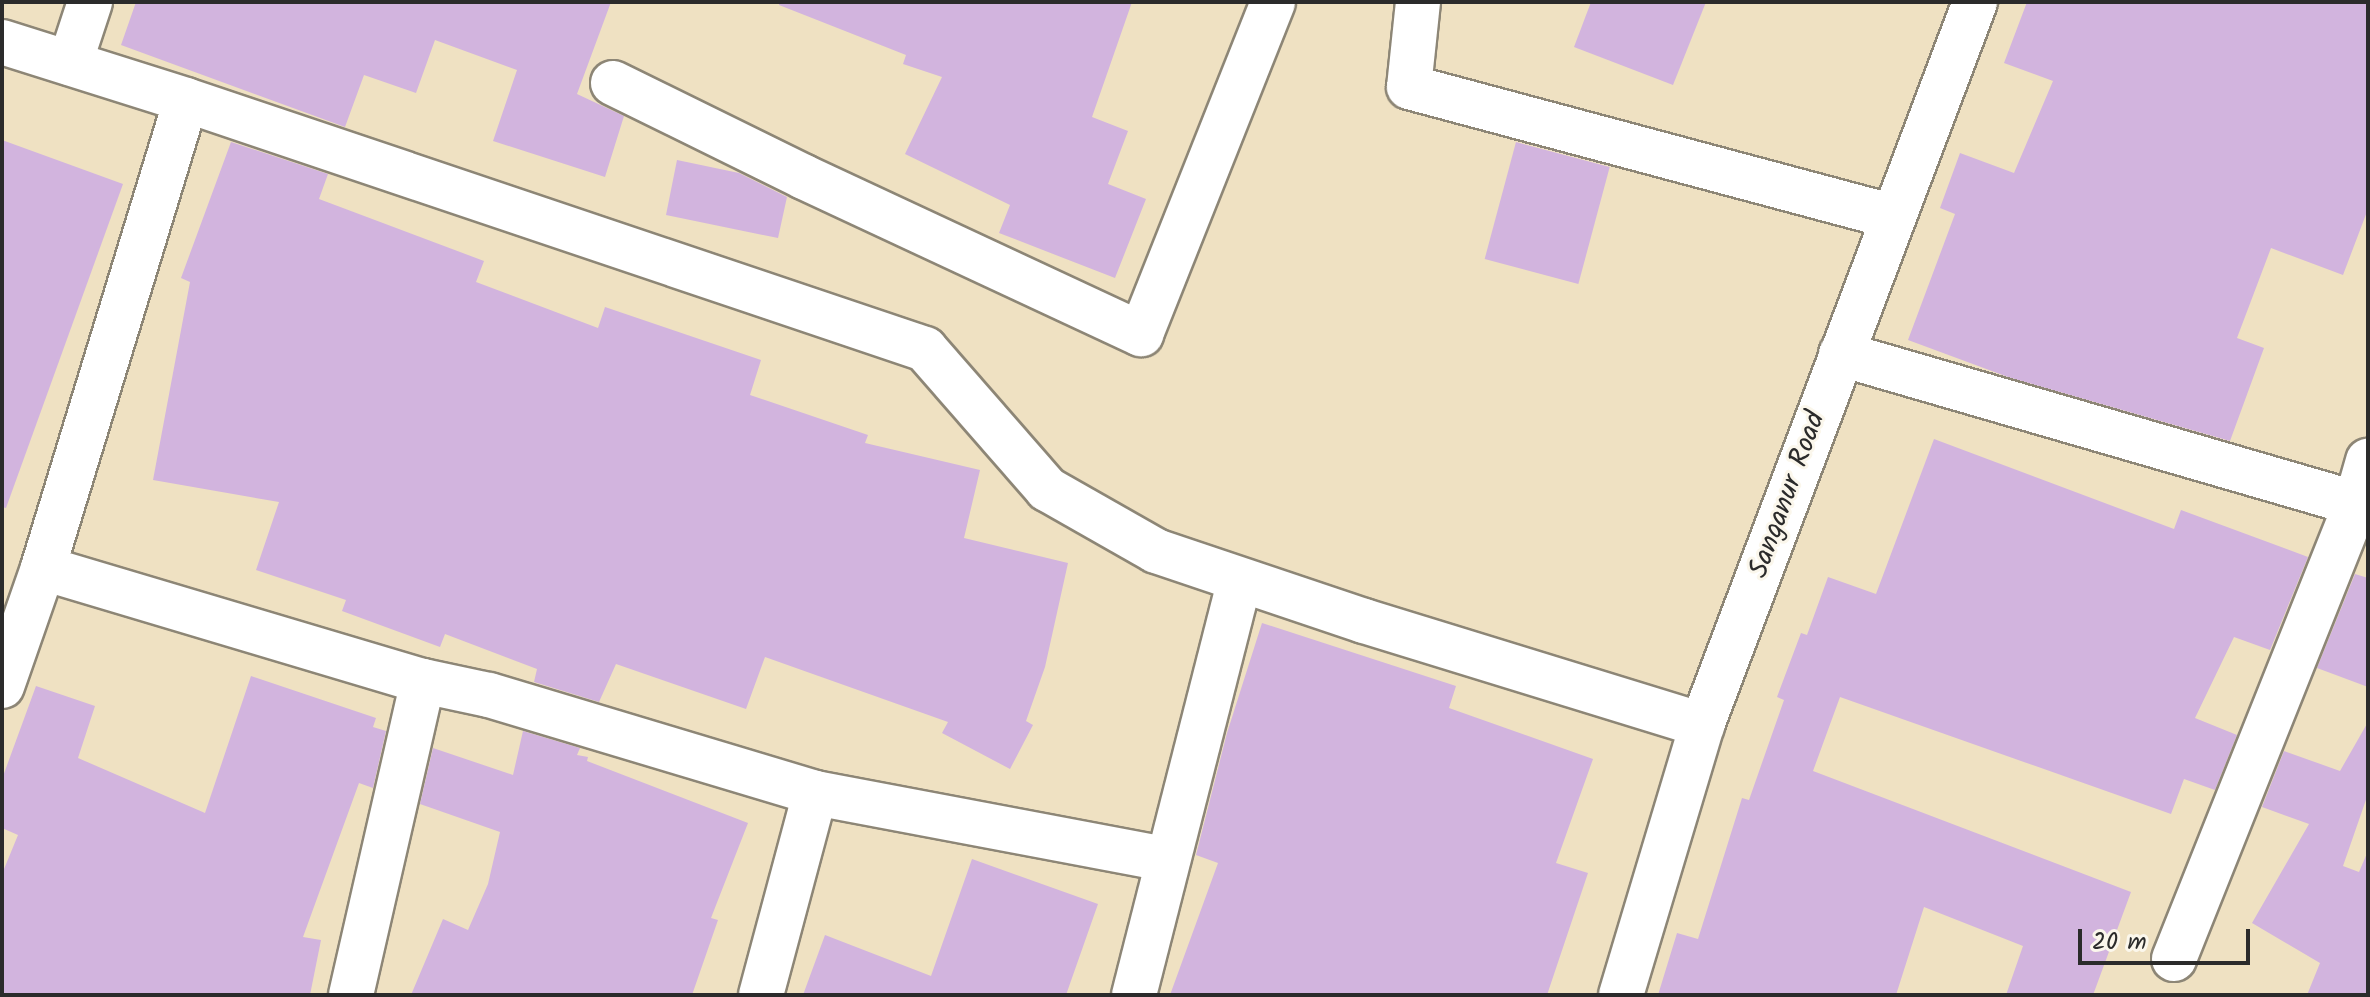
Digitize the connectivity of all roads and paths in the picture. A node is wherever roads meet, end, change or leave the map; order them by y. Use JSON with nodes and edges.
{"nodes":[{"id":1,"x":90,"y":2,"type":"edge"},
{"id":2,"x":1273,"y":2,"type":"edge"},
{"id":3,"x":1418,"y":2,"type":"edge"},
{"id":4,"x":1975,"y":2,"type":"edge"},
{"id":5,"x":2,"y":42,"type":"edge"},
{"id":6,"x":70,"y":63,"type":"junction"},
{"id":7,"x":613,"y":83,"type":"dead end"},
{"id":8,"x":186,"y":100,"type":"junction"},
{"id":9,"x":1892,"y":216,"type":"junction"},
{"id":10,"x":1841,"y":354,"type":"junction"},
{"id":11,"x":2368,"y":461,"type":"edge"},
{"id":12,"x":2362,"y":505,"type":"edge"},
{"id":13,"x":43,"y":568,"type":"junction"},
{"id":14,"x":1240,"y":580,"type":"junction"},
{"id":15,"x":423,"y":681,"type":"junction"},
{"id":16,"x":2,"y":686,"type":"edge"},
{"id":17,"x":1702,"y":725,"type":"junction"},
{"id":18,"x":815,"y":793,"type":"junction"},
{"id":19,"x":1168,"y":860,"type":"junction"},
{"id":20,"x":2174,"y":959,"type":"dead end"},
{"id":21,"x":351,"y":995,"type":"edge"},
{"id":22,"x":761,"y":995,"type":"edge"},
{"id":23,"x":1134,"y":995,"type":"edge"},
{"id":24,"x":1621,"y":995,"type":"edge"}],
"edges":[{"from":1,"to":6,"type":"street"},
{"from":2,"to":7,"type":"street"},
{"from":3,"to":9,"type":"street"},
{"from":4,"to":9,"type":"street","name":"Sanganur Road"},
{"from":5,"to":6,"type":"street"},
{"from":6,"to":8,"type":"street"},
{"from":8,"to":13,"type":"street"},
{"from":8,"to":14,"type":"street"},
{"from":9,"to":10,"type":"street","name":"Sanganur Road"},
{"from":10,"to":12,"type":"street"},
{"from":10,"to":17,"type":"street","name":"Sanganur Road"},
{"from":11,"to":12,"type":"street"},
{"from":12,"to":20,"type":"street"},
{"from":13,"to":15,"type":"street"},
{"from":13,"to":16,"type":"street"},
{"from":14,"to":17,"type":"street"},
{"from":14,"to":19,"type":"street"},
{"from":15,"to":18,"type":"street"},
{"from":15,"to":21,"type":"street"},
{"from":17,"to":24,"type":"street","name":"Sanganur Road"},
{"from":18,"to":19,"type":"street"},
{"from":18,"to":22,"type":"street"},
{"from":19,"to":23,"type":"street"}]}
